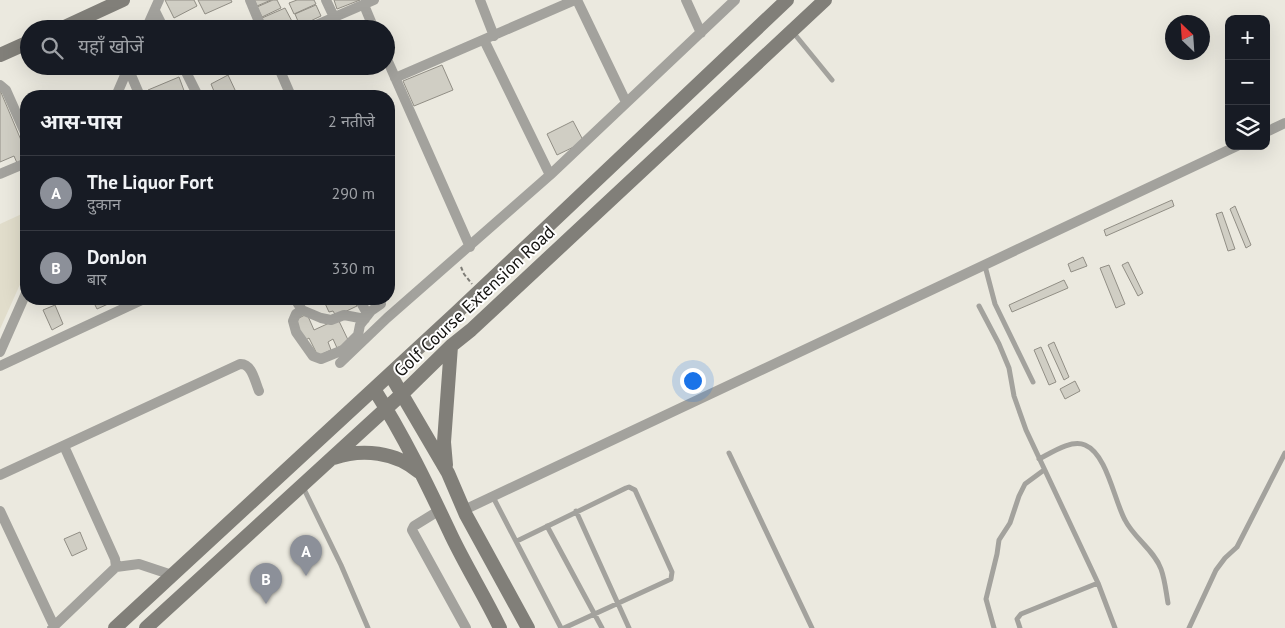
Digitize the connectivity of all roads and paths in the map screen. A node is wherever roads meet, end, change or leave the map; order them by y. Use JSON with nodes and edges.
{"nodes":[{"id":1,"x":122,"y":0,"type":"edge"},
{"id":2,"x":159,"y":0,"type":"edge"},
{"id":3,"x":250,"y":0,"type":"edge"},
{"id":4,"x":326,"y":0,"type":"edge"},
{"id":5,"x":374,"y":0,"type":"edge"},
{"id":6,"x":480,"y":0,"type":"edge"},
{"id":7,"x":576,"y":0,"type":"edge"},
{"id":8,"x":686,"y":0,"type":"edge"},
{"id":9,"x":735,"y":0,"type":"edge"},
{"id":10,"x":787,"y":0,"type":"edge"},
{"id":11,"x":825,"y":0,"type":"edge"},
{"id":12,"x":364,"y":5,"type":"junction"},
{"id":13,"x":155,"y":11,"type":"junction"},
{"id":14,"x":334,"y":17,"type":"junction"},
{"id":15,"x":79,"y":20,"type":"edge"},
{"id":16,"x":150,"y":20,"type":"edge"},
{"id":17,"x":160,"y":20,"type":"edge"},
{"id":18,"x":258,"y":20,"type":"edge"},
{"id":19,"x":327,"y":20,"type":"edge"},
{"id":20,"x":370,"y":20,"type":"edge"},
{"id":21,"x":792,"y":31,"type":"junction"},
{"id":22,"x":701,"y":33,"type":"junction"},
{"id":23,"x":489,"y":38,"type":"junction"},
{"id":24,"x":20,"y":46,"type":"edge"},
{"id":25,"x":0,"y":55,"type":"edge"},
{"id":26,"x":125,"y":75,"type":"edge"},
{"id":27,"x":132,"y":75,"type":"edge"},
{"id":28,"x":188,"y":75,"type":"edge"},
{"id":29,"x":282,"y":75,"type":"edge"},
{"id":30,"x":394,"y":75,"type":"edge"},
{"id":31,"x":395,"y":78,"type":"junction"},
{"id":32,"x":832,"y":80,"type":"dead end"},
{"id":33,"x":0,"y":85,"type":"edge"},
{"id":34,"x":119,"y":90,"type":"edge"},
{"id":35,"x":138,"y":90,"type":"edge"},
{"id":36,"x":195,"y":90,"type":"edge"},
{"id":37,"x":288,"y":90,"type":"edge"},
{"id":38,"x":626,"y":102,"type":"junction"},
{"id":39,"x":20,"y":122,"type":"edge"},
{"id":40,"x":1285,"y":123,"type":"edge"},
{"id":41,"x":1270,"y":130,"type":"edge"},
{"id":42,"x":1229,"y":150,"type":"edge"},
{"id":43,"x":20,"y":166,"type":"edge"},
{"id":44,"x":0,"y":174,"type":"edge"},
{"id":45,"x":550,"y":175,"type":"junction"},
{"id":46,"x":470,"y":246,"type":"junction"},
{"id":47,"x":458,"y":257,"type":"junction"},
{"id":48,"x":985,"y":266,"type":"junction"},
{"id":49,"x":478,"y":292,"type":"junction"},
{"id":50,"x":21,"y":305,"type":"edge"},
{"id":51,"x":131,"y":305,"type":"edge"},
{"id":52,"x":299,"y":305,"type":"edge"},
{"id":53,"x":362,"y":305,"type":"edge"},
{"id":54,"x":377,"y":305,"type":"edge"},
{"id":55,"x":382,"y":305,"type":"edge"},
{"id":56,"x":979,"y":306,"type":"dead end"},
{"id":57,"x":302,"y":310,"type":"junction"},
{"id":58,"x":367,"y":317,"type":"junction"},
{"id":59,"x":387,"y":318,"type":"junction"},
{"id":60,"x":451,"y":346,"type":"junction"},
{"id":61,"x":0,"y":352,"type":"edge"},
{"id":62,"x":340,"y":363,"type":"dead end"},
{"id":63,"x":0,"y":366,"type":"edge"},
{"id":64,"x":390,"y":374,"type":"junction"},
{"id":65,"x":1033,"y":382,"type":"dead end"},
{"id":66,"x":374,"y":389,"type":"junction"},
{"id":67,"x":259,"y":391,"type":"dead end"},
{"id":68,"x":402,"y":394,"type":"junction"},
{"id":69,"x":386,"y":408,"type":"junction"},
{"id":70,"x":64,"y":446,"type":"junction"},
{"id":71,"x":730,"y":453,"type":"dead end"},
{"id":72,"x":1285,"y":453,"type":"edge"},
{"id":73,"x":1039,"y":459,"type":"junction"},
{"id":74,"x":327,"y":461,"type":"junction"},
{"id":75,"x":1044,"y":470,"type":"junction"},
{"id":76,"x":448,"y":474,"type":"junction"},
{"id":77,"x":0,"y":475,"type":"edge"},
{"id":78,"x":423,"y":476,"type":"junction"},
{"id":79,"x":302,"y":485,"type":"junction"},
{"id":80,"x":493,"y":496,"type":"junction"},
{"id":81,"x":440,"y":510,"type":"junction"},
{"id":82,"x":464,"y":510,"type":"junction"},
{"id":83,"x":0,"y":511,"type":"edge"},
{"id":84,"x":576,"y":512,"type":"junction"},
{"id":85,"x":547,"y":526,"type":"junction"},
{"id":86,"x":517,"y":541,"type":"junction"},
{"id":87,"x":116,"y":567,"type":"junction"},
{"id":88,"x":172,"y":575,"type":"junction"},
{"id":89,"x":1098,"y":583,"type":"junction"},
{"id":90,"x":507,"y":590,"type":"junction"},
{"id":91,"x":486,"y":600,"type":"junction"},
{"id":92,"x":618,"y":603,"type":"junction"},
{"id":93,"x":1168,"y":603,"type":"dead end"},
{"id":94,"x":594,"y":614,"type":"junction"},
{"id":95,"x":53,"y":627,"type":"edge"},
{"id":96,"x":115,"y":628,"type":"edge"},
{"id":97,"x":146,"y":628,"type":"edge"},
{"id":98,"x":368,"y":628,"type":"edge"},
{"id":99,"x":466,"y":628,"type":"edge"},
{"id":100,"x":500,"y":628,"type":"edge"},
{"id":101,"x":528,"y":628,"type":"edge"},
{"id":102,"x":562,"y":628,"type":"edge"},
{"id":103,"x":602,"y":628,"type":"edge"},
{"id":104,"x":629,"y":628,"type":"edge"},
{"id":105,"x":812,"y":628,"type":"edge"},
{"id":106,"x":994,"y":628,"type":"edge"},
{"id":107,"x":1020,"y":628,"type":"edge"},
{"id":108,"x":1115,"y":628,"type":"edge"},
{"id":109,"x":1189,"y":628,"type":"edge"}],
"edges":[{"from":1,"to":15,"type":"main road"},
{"from":2,"to":13,"type":"street"},
{"from":3,"to":18,"type":"street"},
{"from":4,"to":14,"type":"street"},
{"from":5,"to":12,"type":"street"},
{"from":6,"to":23,"type":"street"},
{"from":7,"to":23,"type":"street"},
{"from":7,"to":38,"type":"street"},
{"from":8,"to":22,"type":"street"},
{"from":9,"to":22,"type":"street"},
{"from":10,"to":49,"type":"main road","name":"Golf Course Extension Road"},
{"from":11,"to":21,"type":"main road","name":"Golf Course Extension Road"},
{"from":12,"to":14,"type":"street"},
{"from":12,"to":20,"type":"street"},
{"from":13,"to":16,"type":"street"},
{"from":13,"to":17,"type":"street"},
{"from":14,"to":19,"type":"street"},
{"from":21,"to":32,"type":"lane"},
{"from":21,"to":60,"type":"main road","name":"Golf Course Extension Road"},
{"from":22,"to":38,"type":"street"},
{"from":23,"to":31,"type":"street"},
{"from":23,"to":45,"type":"street"},
{"from":24,"to":25,"type":"main road"},
{"from":26,"to":34,"type":"street"},
{"from":27,"to":35,"type":"street"},
{"from":28,"to":36,"type":"street"},
{"from":29,"to":37,"type":"street"},
{"from":30,"to":31,"type":"street"},
{"from":31,"to":46,"type":"street"},
{"from":33,"to":39,"type":"street"},
{"from":38,"to":45,"type":"street"},
{"from":40,"to":41,"type":"street"},
{"from":42,"to":48,"type":"street"},
{"from":43,"to":44,"type":"street"},
{"from":45,"to":46,"type":"street"},
{"from":46,"to":47,"type":"street"},
{"from":47,"to":49,"type":"path"},
{"from":47,"to":59,"type":"street"},
{"from":48,"to":65,"type":"lane"},
{"from":48,"to":80,"type":"street"},
{"from":49,"to":64,"type":"main road","name":"Golf Course Extension Road"},
{"from":50,"to":61,"type":"street"},
{"from":51,"to":63,"type":"street"},
{"from":52,"to":57,"type":"street"},
{"from":53,"to":58,"type":"street"},
{"from":54,"to":58,"type":"street"},
{"from":55,"to":59,"type":"street"},
{"from":56,"to":73,"type":"lane"},
{"from":57,"to":58,"type":"street"},
{"from":57,"to":58,"type":"street"},
{"from":59,"to":62,"type":"street"},
{"from":60,"to":68,"type":"main road","name":"Golf Course Extension Road"},
{"from":60,"to":76,"type":"main road"},
{"from":64,"to":66,"type":"main road","name":"Golf Course Extension Road"},
{"from":64,"to":68,"type":"main road"},
{"from":66,"to":69,"type":"main road"},
{"from":66,"to":88,"type":"main road","name":"Golf Course Extension Road"},
{"from":67,"to":70,"type":"street"},
{"from":68,"to":69,"type":"main road","name":"Golf Course Extension Road"},
{"from":68,"to":76,"type":"main road"},
{"from":69,"to":74,"type":"main road","name":"Golf Course Extension Road"},
{"from":69,"to":78,"type":"main road"},
{"from":70,"to":77,"type":"street"},
{"from":70,"to":87,"type":"street"},
{"from":71,"to":105,"type":"lane"},
{"from":72,"to":109,"type":"lane"},
{"from":73,"to":75,"type":"lane"},
{"from":73,"to":93,"type":"lane"},
{"from":74,"to":78,"type":"main road"},
{"from":74,"to":79,"type":"main road","name":"Golf Course Extension Road"},
{"from":75,"to":89,"type":"lane"},
{"from":75,"to":106,"type":"lane"},
{"from":76,"to":82,"type":"main road"},
{"from":78,"to":81,"type":"main road"},
{"from":79,"to":97,"type":"main road","name":"Golf Course Extension Road"},
{"from":79,"to":98,"type":"lane"},
{"from":80,"to":82,"type":"street"},
{"from":80,"to":86,"type":"lane"},
{"from":81,"to":91,"type":"main road"},
{"from":81,"to":99,"type":"street"},
{"from":82,"to":90,"type":"main road"},
{"from":83,"to":95,"type":"street"},
{"from":84,"to":85,"type":"lane"},
{"from":84,"to":92,"type":"lane"},
{"from":84,"to":92,"type":"lane"},
{"from":85,"to":86,"type":"lane"},
{"from":85,"to":94,"type":"lane"},
{"from":86,"to":102,"type":"lane"},
{"from":87,"to":88,"type":"street"},
{"from":87,"to":95,"type":"street"},
{"from":88,"to":96,"type":"main road","name":"Golf Course Extension Road"},
{"from":89,"to":107,"type":"lane"},
{"from":89,"to":108,"type":"lane"},
{"from":90,"to":91,"type":"main road"},
{"from":90,"to":101,"type":"main road"},
{"from":91,"to":100,"type":"main road"},
{"from":92,"to":94,"type":"lane"},
{"from":92,"to":104,"type":"lane"},
{"from":94,"to":102,"type":"lane"},
{"from":94,"to":103,"type":"lane"}]}
